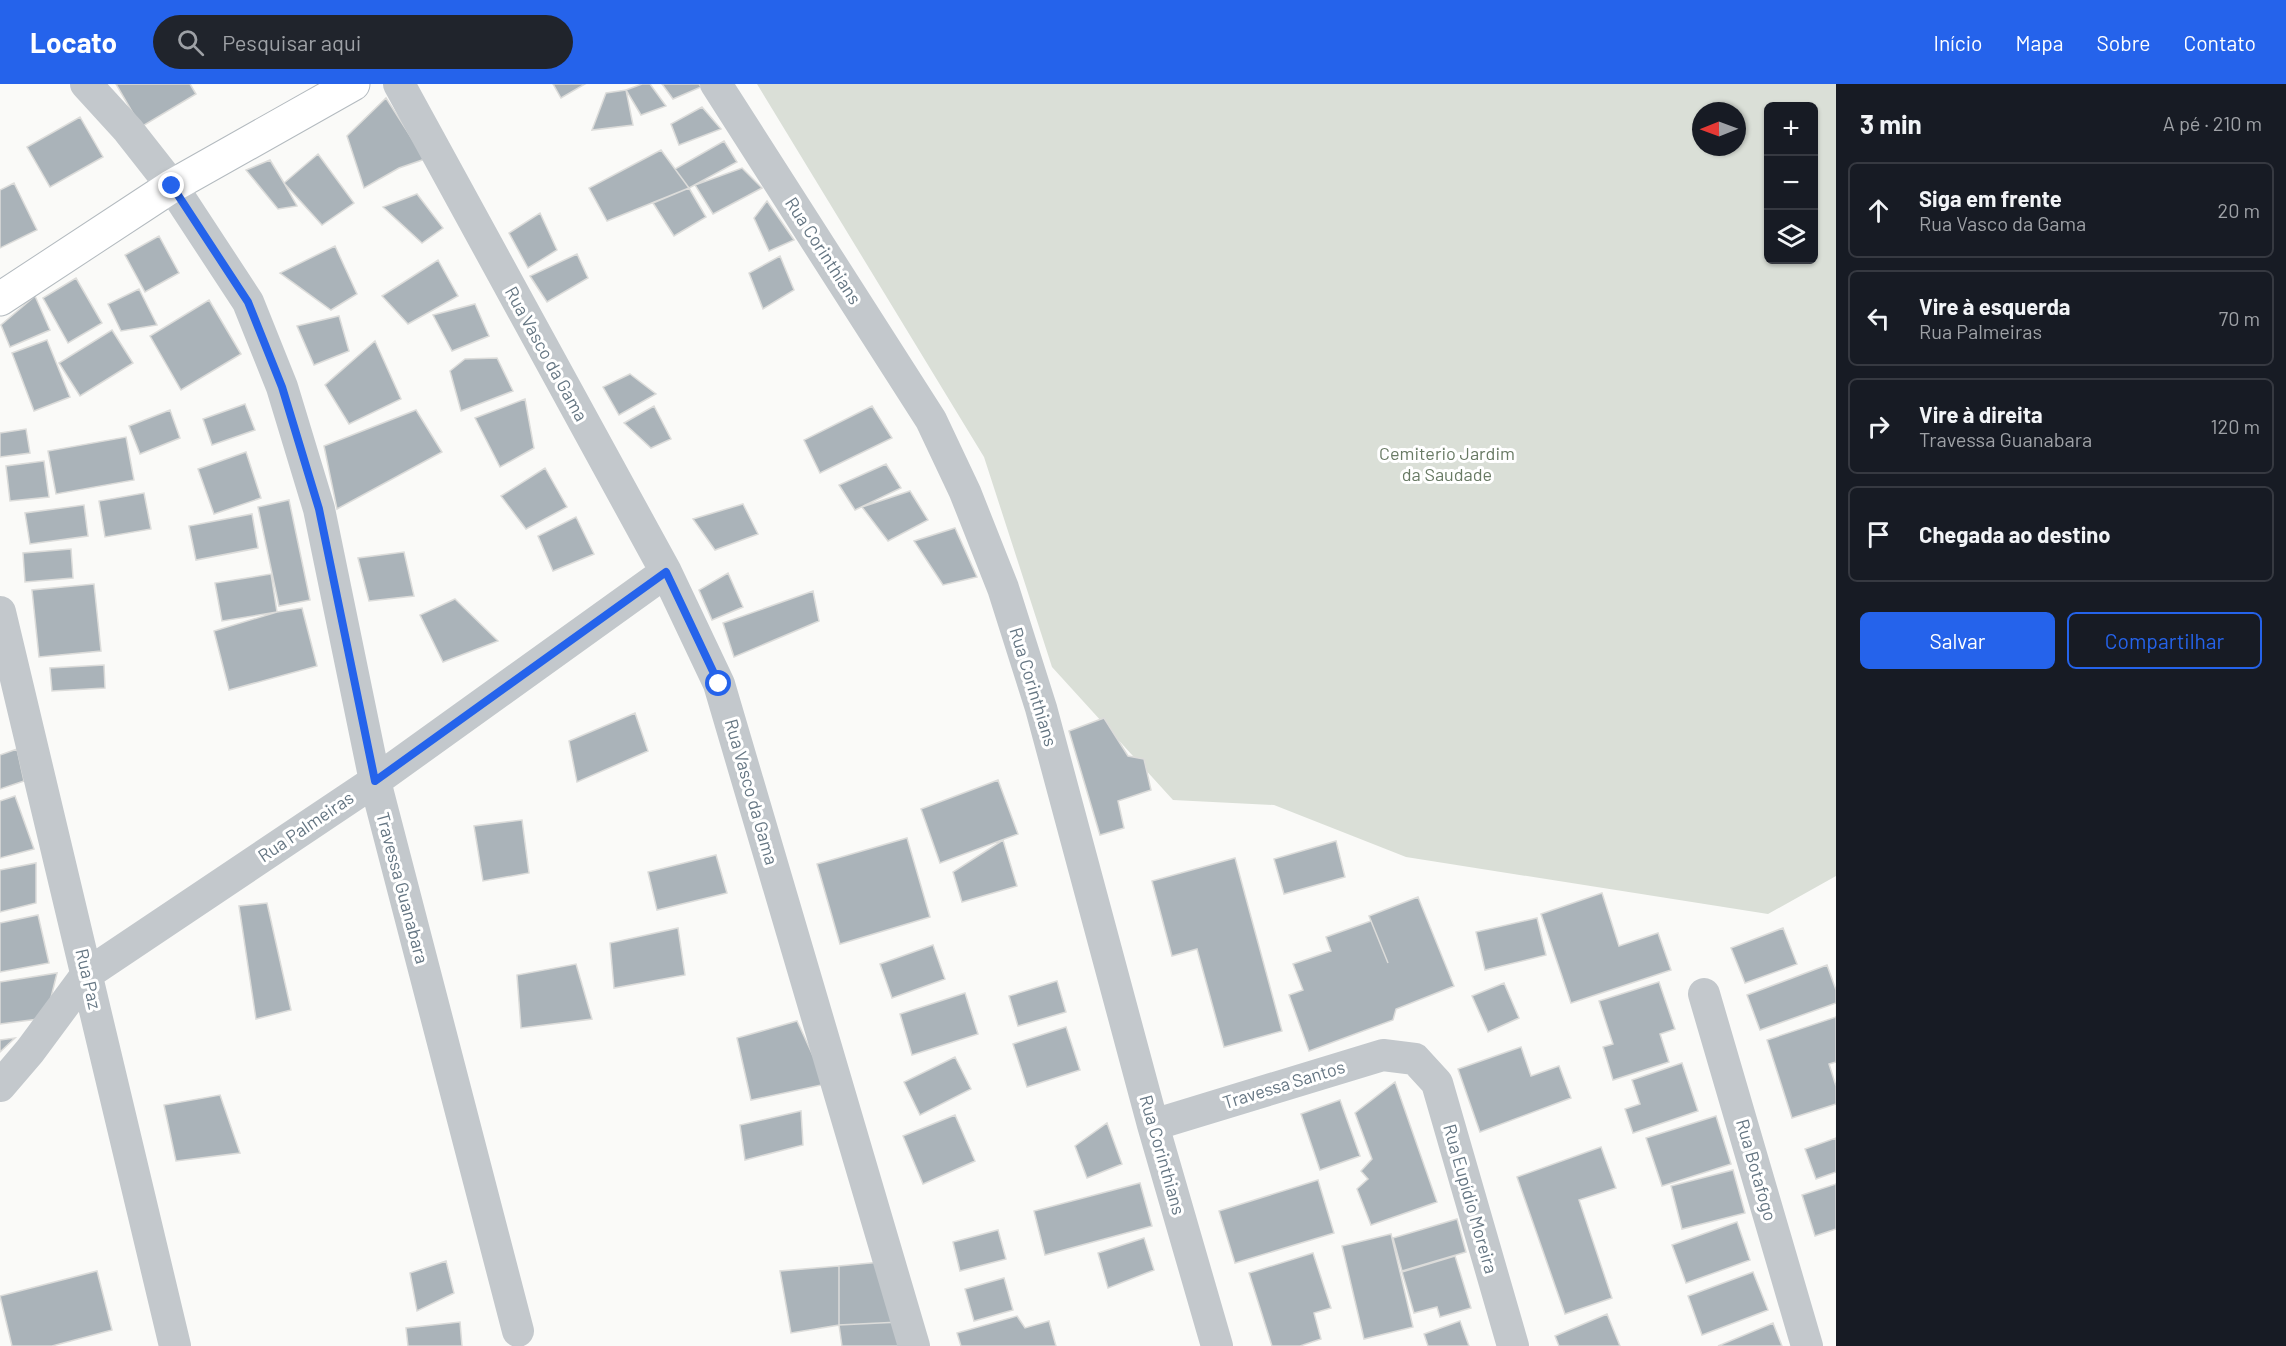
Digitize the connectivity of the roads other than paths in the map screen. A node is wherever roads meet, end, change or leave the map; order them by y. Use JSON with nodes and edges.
{"nodes":[{"id":1,"x":86,"y":84,"type":"edge"},
{"id":2,"x":353,"y":84,"type":"edge"},
{"id":3,"x":399,"y":84,"type":"edge"},
{"id":4,"x":717,"y":84,"type":"edge"},
{"id":5,"x":172,"y":186,"type":"junction"},
{"id":6,"x":0,"y":299,"type":"edge"},
{"id":7,"x":666,"y":572,"type":"junction"},
{"id":8,"x":0,"y":612,"type":"edge"},
{"id":9,"x":375,"y":781,"type":"junction"},
{"id":10,"x":87,"y":974,"type":"junction"},
{"id":11,"x":1704,"y":994,"type":"dead end"},
{"id":12,"x":1415,"y":1059,"type":"joint"},
{"id":13,"x":0,"y":1086,"type":"edge"},
{"id":14,"x":1153,"y":1125,"type":"junction"},
{"id":15,"x":518,"y":1331,"type":"dead end"},
{"id":16,"x":175,"y":1346,"type":"edge"},
{"id":17,"x":914,"y":1346,"type":"edge"},
{"id":18,"x":1217,"y":1346,"type":"edge"},
{"id":19,"x":1513,"y":1346,"type":"edge"},
{"id":20,"x":1807,"y":1346,"type":"edge"}],
"edges":[{"from":1,"to":5,"type":"street","name":"Travessa Guanabara"},
{"from":2,"to":5,"type":"street"},
{"from":3,"to":7,"type":"street","name":"Rua Vasco da Gama"},
{"from":4,"to":14,"type":"street","name":"Rua Corinthians"},
{"from":5,"to":6,"type":"street"},
{"from":5,"to":9,"type":"street","name":"Travessa Guanabara"},
{"from":7,"to":9,"type":"street","name":"Rua Palmeiras"},
{"from":7,"to":17,"type":"street","name":"Rua Vasco da Gama"},
{"from":8,"to":10,"type":"street","name":"Rua Paz"},
{"from":9,"to":10,"type":"street","name":"Rua Palmeiras"},
{"from":9,"to":15,"type":"street","name":"Travessa Guanabara"},
{"from":10,"to":13,"type":"street","name":"Rua Palmeiras"},
{"from":10,"to":16,"type":"street","name":"Rua Paz"},
{"from":11,"to":20,"type":"street","name":"Rua Botafogo"},
{"from":12,"to":14,"type":"street","name":"Travessa Santos"},
{"from":12,"to":19,"type":"street","name":"Rua Eupídio Moreira"},
{"from":14,"to":18,"type":"street","name":"Rua Corinthians"}]}
